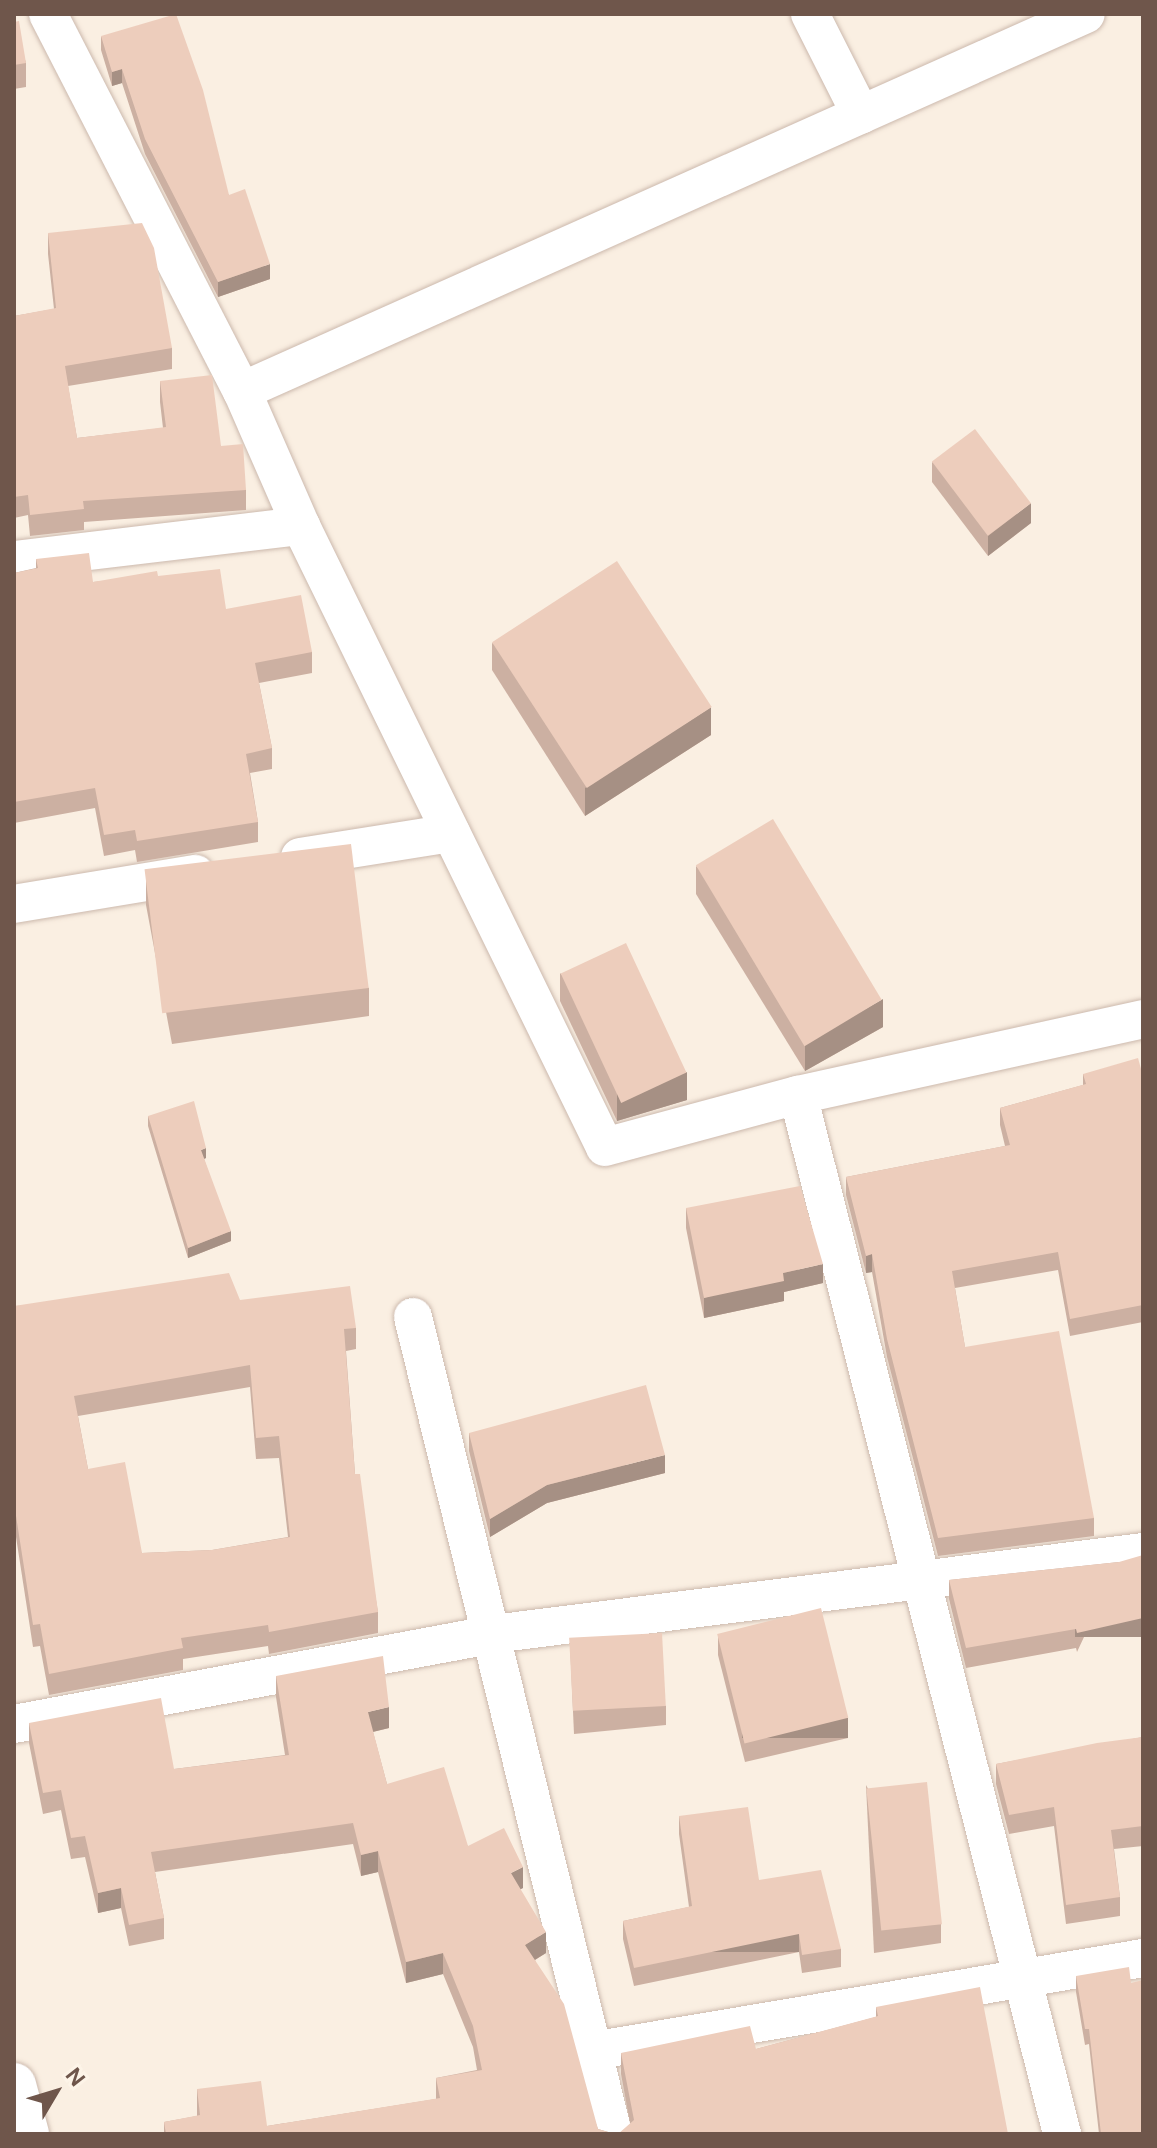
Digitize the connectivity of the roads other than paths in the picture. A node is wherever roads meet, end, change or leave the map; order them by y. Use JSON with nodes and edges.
{"nodes":[{"id":1,"x":48,"y":14,"type":"edge"},
{"id":2,"x":810,"y":14,"type":"edge"},
{"id":3,"x":1086,"y":14,"type":"edge"},
{"id":4,"x":861,"y":115,"type":"junction"},
{"id":5,"x":242,"y":391,"type":"junction"},
{"id":6,"x":301,"y":526,"type":"junction"},
{"id":7,"x":14,"y":560,"type":"edge"},
{"id":8,"x":451,"y":833,"type":"junction"},
{"id":9,"x":14,"y":904,"type":"edge"},
{"id":10,"x":1143,"y":1019,"type":"edge"},
{"id":11,"x":798,"y":1095,"type":"junction"},
{"id":12,"x":413,"y":1317,"type":"dead end"},
{"id":13,"x":1143,"y":1552,"type":"edge"},
{"id":14,"x":924,"y":1583,"type":"junction"},
{"id":15,"x":493,"y":1634,"type":"junction"},
{"id":16,"x":14,"y":1724,"type":"edge"},
{"id":17,"x":1143,"y":1958,"type":"edge"},
{"id":18,"x":1022,"y":1975,"type":"junction"},
{"id":19,"x":592,"y":2051,"type":"junction"},
{"id":20,"x":613,"y":2134,"type":"edge"},
{"id":21,"x":1062,"y":2134,"type":"edge"}],
"edges":[{"from":1,"to":5,"type":"street"},
{"from":2,"to":4,"type":"street"},
{"from":3,"to":4,"type":"street"},
{"from":4,"to":5,"type":"street"},
{"from":5,"to":6,"type":"street"},
{"from":6,"to":7,"type":"street"},
{"from":6,"to":8,"type":"street"},
{"from":8,"to":9,"type":"street"},
{"from":8,"to":11,"type":"street"},
{"from":10,"to":11,"type":"street"},
{"from":11,"to":14,"type":"street"},
{"from":12,"to":15,"type":"street"},
{"from":13,"to":14,"type":"street"},
{"from":14,"to":15,"type":"street"},
{"from":14,"to":18,"type":"street"},
{"from":15,"to":16,"type":"street"},
{"from":15,"to":19,"type":"street"},
{"from":17,"to":18,"type":"street"},
{"from":18,"to":19,"type":"street"},
{"from":18,"to":21,"type":"street"},
{"from":19,"to":20,"type":"street"}]}
